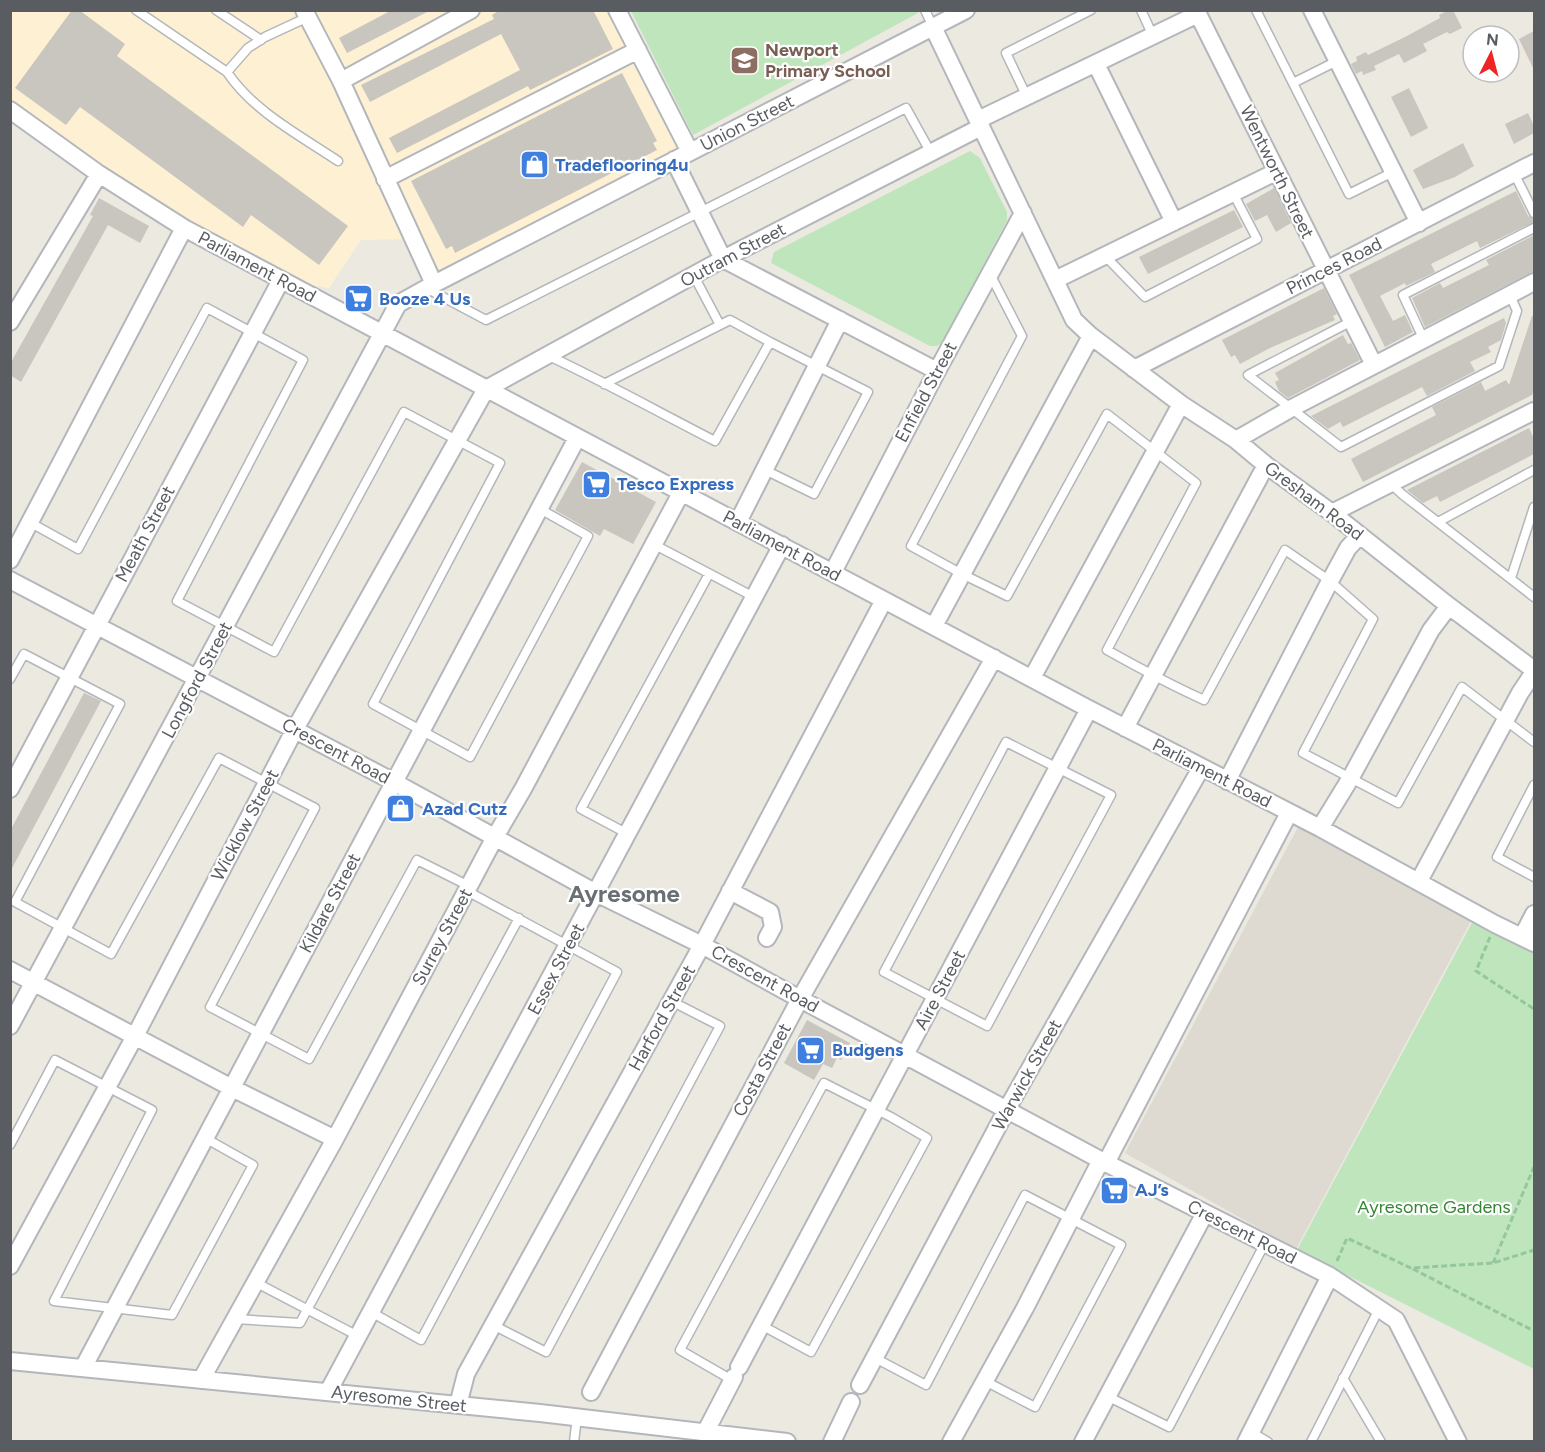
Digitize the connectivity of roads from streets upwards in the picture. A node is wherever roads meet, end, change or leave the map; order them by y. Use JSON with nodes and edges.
{"nodes":[{"id":1,"x":471,"y":10,"type":"edge"},
{"id":2,"x":617,"y":10,"type":"edge"},
{"id":3,"x":966,"y":10,"type":"edge"},
{"id":4,"x":1312,"y":10,"type":"edge"},
{"id":5,"x":1197,"y":12,"type":"edge"},
{"id":6,"x":306,"y":14,"type":"edge"},
{"id":7,"x":933,"y":27,"type":"junction"},
{"id":8,"x":638,"y":50,"type":"junction"},
{"id":9,"x":1096,"y":64,"type":"junction"},
{"id":10,"x":341,"y":81,"type":"junction"},
{"id":11,"x":10,"y":110,"type":"edge"},
{"id":12,"x":980,"y":124,"type":"junction"},
{"id":13,"x":690,"y":152,"type":"junction"},
{"id":14,"x":674,"y":160,"type":"junction"},
{"id":15,"x":1534,"y":163,"type":"edge"},
{"id":16,"x":1276,"y":172,"type":"junction"},
{"id":17,"x":99,"y":174,"type":"junction"},
{"id":18,"x":385,"y":179,"type":"junction"},
{"id":19,"x":1023,"y":213,"type":"junction"},
{"id":20,"x":1174,"y":222,"type":"junction"},
{"id":21,"x":1419,"y":223,"type":"junction"},
{"id":22,"x":184,"y":228,"type":"junction"},
{"id":23,"x":723,"y":259,"type":"junction"},
{"id":24,"x":1326,"y":269,"type":"junction"},
{"id":25,"x":281,"y":280,"type":"junction"},
{"id":26,"x":1055,"y":280,"type":"junction"},
{"id":27,"x":1534,"y":282,"type":"edge"},
{"id":28,"x":430,"y":286,"type":"junction"},
{"id":29,"x":840,"y":320,"type":"junction"},
{"id":30,"x":10,"y":322,"type":"edge"},
{"id":31,"x":382,"y":333,"type":"junction"},
{"id":32,"x":1090,"y":336,"type":"junction"},
{"id":33,"x":1374,"y":365,"type":"junction"},
{"id":34,"x":1134,"y":369,"type":"junction"},
{"id":35,"x":937,"y":371,"type":"junction"},
{"id":36,"x":486,"y":389,"type":"junction"},
{"id":37,"x":1181,"y":404,"type":"junction"},
{"id":38,"x":1534,"y":411,"type":"edge"},
{"id":39,"x":577,"y":438,"type":"junction"},
{"id":40,"x":1236,"y":440,"type":"junction"},
{"id":41,"x":1266,"y":465,"type":"junction"},
{"id":42,"x":681,"y":493,"type":"junction"},
{"id":43,"x":1332,"y":513,"type":"junction"},
{"id":44,"x":738,"y":522,"type":"junction"},
{"id":45,"x":1360,"y":535,"type":"junction"},
{"id":46,"x":782,"y":545,"type":"junction"},
{"id":47,"x":10,"y":560,"type":"edge"},
{"id":48,"x":833,"y":572,"type":"junction"},
{"id":49,"x":10,"y":580,"type":"edge"},
{"id":50,"x":885,"y":600,"type":"junction"},
{"id":51,"x":1449,"y":606,"type":"junction"},
{"id":52,"x":97,"y":624,"type":"junction"},
{"id":53,"x":934,"y":626,"type":"junction"},
{"id":54,"x":994,"y":658,"type":"junction"},
{"id":55,"x":1534,"y":671,"type":"edge"},
{"id":56,"x":1032,"y":678,"type":"junction"},
{"id":57,"x":197,"y":679,"type":"junction"},
{"id":58,"x":1089,"y":709,"type":"junction"},
{"id":59,"x":1125,"y":728,"type":"junction"},
{"id":60,"x":295,"y":729,"type":"junction"},
{"id":61,"x":1201,"y":768,"type":"junction"},
{"id":62,"x":1227,"y":781,"type":"junction"},
{"id":63,"x":394,"y":782,"type":"junction"},
{"id":64,"x":10,"y":789,"type":"edge"},
{"id":65,"x":1289,"y":813,"type":"junction"},
{"id":66,"x":1320,"y":828,"type":"junction"},
{"id":67,"x":495,"y":837,"type":"junction"},
{"id":68,"x":1419,"y":881,"type":"junction"},
{"id":69,"x":730,"y":891,"type":"junction"},
{"id":70,"x":596,"y":893,"type":"junction"},
{"id":71,"x":1534,"y":914,"type":"edge"},
{"id":72,"x":767,"y":938,"type":"dead end"},
{"id":73,"x":1528,"y":940,"type":"edge"},
{"id":74,"x":702,"y":945,"type":"junction"},
{"id":75,"x":10,"y":970,"type":"edge"},
{"id":76,"x":33,"y":982,"type":"junction"},
{"id":77,"x":800,"y":999,"type":"junction"},
{"id":78,"x":10,"y":1026,"type":"edge"},
{"id":79,"x":135,"y":1036,"type":"junction"},
{"id":80,"x":906,"y":1054,"type":"junction"},
{"id":81,"x":232,"y":1088,"type":"junction"},
{"id":82,"x":1007,"y":1109,"type":"junction"},
{"id":83,"x":335,"y":1139,"type":"junction"},
{"id":84,"x":1104,"y":1161,"type":"junction"},
{"id":85,"x":1205,"y":1213,"type":"junction"},
{"id":86,"x":10,"y":1266,"type":"edge"},
{"id":87,"x":1330,"y":1276,"type":"junction"},
{"id":88,"x":10,"y":1361,"type":"edge"},
{"id":89,"x":83,"y":1368,"type":"junction"},
{"id":90,"x":201,"y":1380,"type":"junction"},
{"id":91,"x":860,"y":1386,"type":"dead end"},
{"id":92,"x":328,"y":1392,"type":"junction"},
{"id":93,"x":591,"y":1392,"type":"dead end"},
{"id":94,"x":851,"y":1402,"type":"dead end"},
{"id":95,"x":458,"y":1405,"type":"junction"},
{"id":96,"x":705,"y":1433,"type":"junction"},
{"id":97,"x":1249,"y":1437,"type":"edge"},
{"id":98,"x":787,"y":1442,"type":"edge"},
{"id":99,"x":832,"y":1442,"type":"edge"},
{"id":100,"x":951,"y":1442,"type":"edge"},
{"id":101,"x":1083,"y":1442,"type":"edge"},
{"id":102,"x":1458,"y":1442,"type":"edge"}],
"edges":[{"from":1,"to":10,"type":"street"},
{"from":2,"to":8,"type":"street"},
{"from":3,"to":7,"type":"street","name":"Union Street"},
{"from":4,"to":21,"type":"street"},
{"from":5,"to":9,"type":"street","name":"Outram Street"},
{"from":5,"to":16,"type":"street","name":"Wentworth Street"},
{"from":6,"to":10,"type":"street"},
{"from":7,"to":12,"type":"street","name":"Gresham Road"},
{"from":7,"to":13,"type":"street","name":"Union Street"},
{"from":8,"to":13,"type":"street"},
{"from":8,"to":18,"type":"street"},
{"from":9,"to":12,"type":"street","name":"Outram Street"},
{"from":9,"to":20,"type":"street"},
{"from":10,"to":18,"type":"street"},
{"from":11,"to":17,"type":"street","name":"Parliament Road"},
{"from":12,"to":19,"type":"street","name":"Gresham Road"},
{"from":12,"to":23,"type":"street","name":"Outram Street"},
{"from":13,"to":14,"type":"street","name":"Union Street"},
{"from":14,"to":23,"type":"street"},
{"from":14,"to":28,"type":"street","name":"Union Street"},
{"from":15,"to":21,"type":"street","name":"Princes Road"},
{"from":16,"to":20,"type":"street"},
{"from":16,"to":24,"type":"street","name":"Wentworth Street"},
{"from":17,"to":22,"type":"street","name":"Parliament Road"},
{"from":17,"to":30,"type":"street"},
{"from":18,"to":28,"type":"street"},
{"from":19,"to":26,"type":"street","name":"Gresham Road"},
{"from":19,"to":35,"type":"street","name":"Enfield Street"},
{"from":20,"to":26,"type":"street"},
{"from":21,"to":24,"type":"street","name":"Princes Road"},
{"from":22,"to":25,"type":"street","name":"Parliament Road"},
{"from":22,"to":47,"type":"street"},
{"from":23,"to":29,"type":"street"},
{"from":23,"to":36,"type":"street","name":"Outram Street"},
{"from":24,"to":33,"type":"street","name":"Wentworth Street"},
{"from":24,"to":34,"type":"street","name":"Princes Road"},
{"from":25,"to":31,"type":"street","name":"Parliament Road"},
{"from":25,"to":52,"type":"street","name":"Meath Street"},
{"from":26,"to":32,"type":"street","name":"Gresham Road"},
{"from":27,"to":33,"type":"street"},
{"from":28,"to":31,"type":"street","name":"Union Street"},
{"from":29,"to":35,"type":"street"},
{"from":29,"to":44,"type":"street"},
{"from":31,"to":36,"type":"street","name":"Parliament Road"},
{"from":31,"to":57,"type":"street","name":"Longford Street"},
{"from":32,"to":34,"type":"street","name":"Gresham Road"},
{"from":32,"to":53,"type":"street"},
{"from":33,"to":40,"type":"street"},
{"from":34,"to":37,"type":"street","name":"Gresham Road"},
{"from":35,"to":48,"type":"street","name":"Enfield Street"},
{"from":36,"to":39,"type":"street","name":"Parliament Road"},
{"from":36,"to":60,"type":"street","name":"Wicklow Street"},
{"from":37,"to":40,"type":"street","name":"Gresham Road"},
{"from":37,"to":56,"type":"street"},
{"from":38,"to":43,"type":"street"},
{"from":39,"to":42,"type":"street","name":"Parliament Road"},
{"from":39,"to":63,"type":"street","name":"Kildare Street"},
{"from":40,"to":41,"type":"street","name":"Gresham Road"},
{"from":41,"to":43,"type":"street","name":"Gresham Road"},
{"from":41,"to":59,"type":"street"},
{"from":42,"to":44,"type":"street","name":"Parliament Road"},
{"from":42,"to":67,"type":"street","name":"Surrey Street"},
{"from":43,"to":45,"type":"street","name":"Gresham Road"},
{"from":44,"to":46,"type":"street","name":"Parliament Road"},
{"from":45,"to":51,"type":"street","name":"Gresham Road"},
{"from":45,"to":62,"type":"street"},
{"from":46,"to":48,"type":"street","name":"Parliament Road"},
{"from":46,"to":70,"type":"street","name":"Essex Street"},
{"from":48,"to":50,"type":"street","name":"Parliament Road"},
{"from":49,"to":52,"type":"street","name":"Crescent Road"},
{"from":50,"to":53,"type":"street","name":"Parliament Road"},
{"from":50,"to":69,"type":"street","name":"Harford Street"},
{"from":51,"to":55,"type":"street","name":"Gresham Road"},
{"from":51,"to":66,"type":"street"},
{"from":52,"to":57,"type":"street","name":"Crescent Road"},
{"from":52,"to":64,"type":"street","name":"Meath Street"},
{"from":53,"to":54,"type":"street","name":"Parliament Road"},
{"from":54,"to":56,"type":"street","name":"Parliament Road"},
{"from":54,"to":77,"type":"street","name":"Costa Street"},
{"from":55,"to":68,"type":"street"},
{"from":56,"to":58,"type":"street","name":"Parliament Road"},
{"from":57,"to":60,"type":"street","name":"Crescent Road"},
{"from":57,"to":76,"type":"street","name":"Longford Street"},
{"from":58,"to":59,"type":"street","name":"Parliament Road"},
{"from":58,"to":80,"type":"street","name":"Aire Street"},
{"from":59,"to":61,"type":"street","name":"Parliament Road"},
{"from":60,"to":63,"type":"street","name":"Crescent Road"},
{"from":60,"to":79,"type":"street","name":"Wicklow Street"},
{"from":61,"to":62,"type":"street","name":"Parliament Road"},
{"from":61,"to":82,"type":"street","name":"Warwick Street"},
{"from":62,"to":65,"type":"street","name":"Parliament Road"},
{"from":63,"to":67,"type":"street","name":"Crescent Road"},
{"from":63,"to":81,"type":"street","name":"Kildare Street"},
{"from":65,"to":66,"type":"street","name":"Parliament Road"},
{"from":65,"to":84,"type":"street"},
{"from":66,"to":68,"type":"street","name":"Parliament Road"},
{"from":67,"to":70,"type":"street","name":"Crescent Road"},
{"from":67,"to":83,"type":"street","name":"Surrey Street"},
{"from":68,"to":73,"type":"street","name":"Parliament Road"},
{"from":69,"to":72,"type":"street"},
{"from":69,"to":74,"type":"street","name":"Harford Street"},
{"from":70,"to":74,"type":"street","name":"Crescent Road"},
{"from":70,"to":92,"type":"street","name":"Essex Street"},
{"from":71,"to":73,"type":"street"},
{"from":74,"to":77,"type":"street","name":"Crescent Road"},
{"from":74,"to":95,"type":"street","name":"Harford Street"},
{"from":75,"to":76,"type":"street"},
{"from":76,"to":78,"type":"street","name":"Longford Street"},
{"from":76,"to":79,"type":"street"},
{"from":77,"to":80,"type":"street","name":"Crescent Road"},
{"from":77,"to":93,"type":"street","name":"Costa Street"},
{"from":79,"to":81,"type":"street"},
{"from":79,"to":86,"type":"street","name":"Wicklow Street"},
{"from":80,"to":82,"type":"street","name":"Crescent Road"},
{"from":80,"to":96,"type":"street","name":"Aire Street"},
{"from":81,"to":83,"type":"street"},
{"from":81,"to":89,"type":"street","name":"Kildare Street"},
{"from":82,"to":84,"type":"street","name":"Crescent Road"},
{"from":82,"to":91,"type":"street","name":"Warwick Street"},
{"from":83,"to":90,"type":"street","name":"Surrey Street"},
{"from":84,"to":85,"type":"street","name":"Crescent Road"},
{"from":84,"to":100,"type":"street"},
{"from":85,"to":87,"type":"street","name":"Crescent Road"},
{"from":85,"to":101,"type":"street"},
{"from":87,"to":97,"type":"street"},
{"from":87,"to":102,"type":"street","name":"Crescent Road"},
{"from":88,"to":89,"type":"street","name":"Ayresome Street"},
{"from":89,"to":90,"type":"street","name":"Ayresome Street"},
{"from":90,"to":92,"type":"street","name":"Ayresome Street"},
{"from":92,"to":95,"type":"street","name":"Ayresome Street"},
{"from":94,"to":99,"type":"street"},
{"from":95,"to":96,"type":"street","name":"Ayresome Street"},
{"from":96,"to":98,"type":"street","name":"Ayresome Street"}]}
